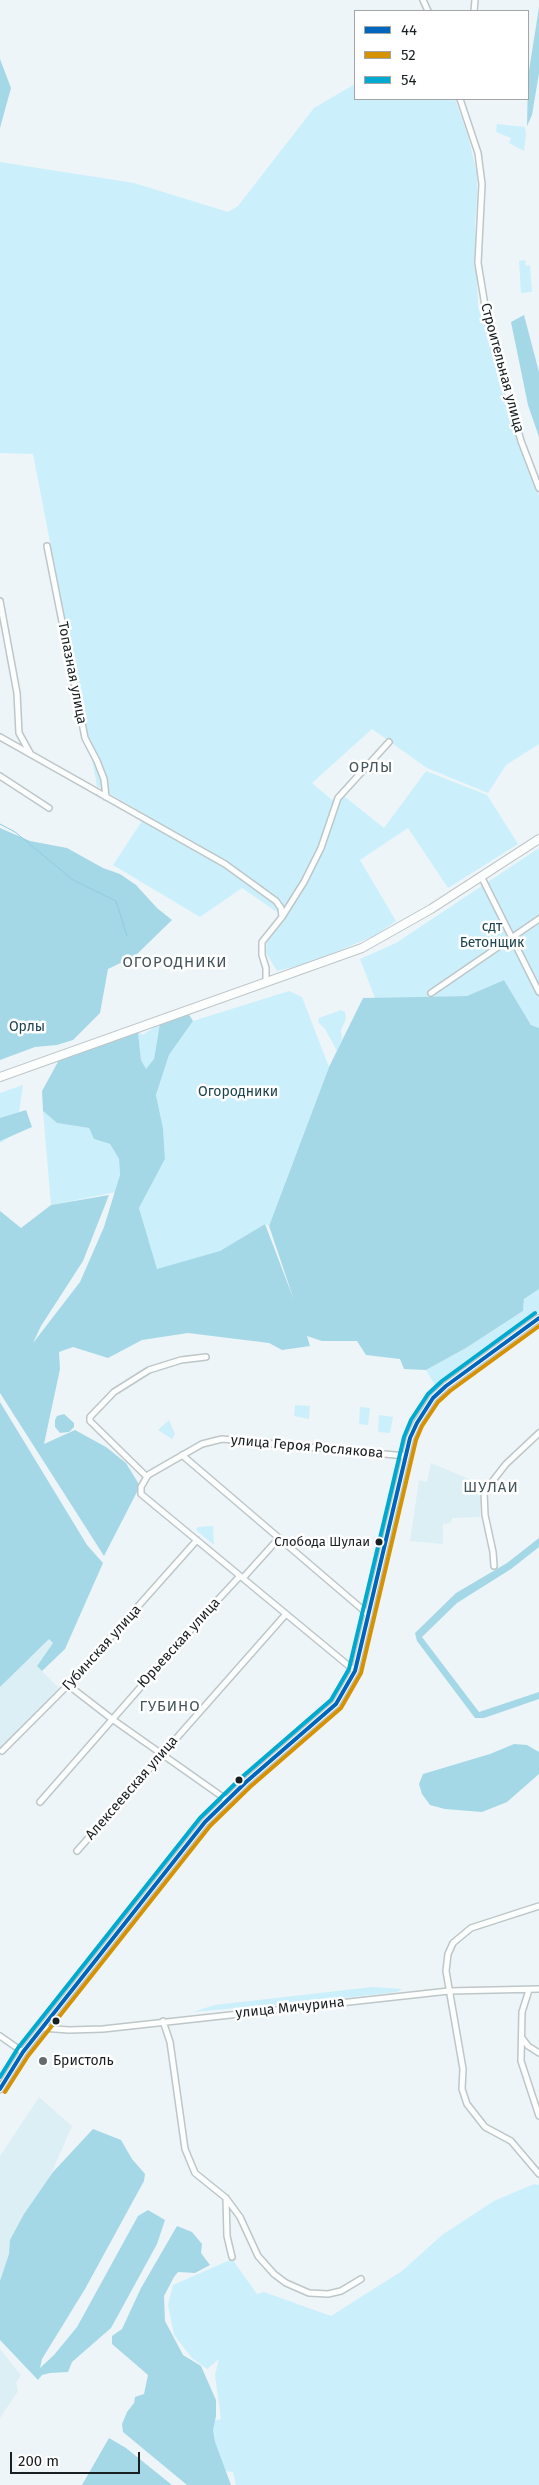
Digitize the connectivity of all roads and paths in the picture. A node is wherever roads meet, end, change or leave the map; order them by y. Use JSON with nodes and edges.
{"nodes":[{"id":1,"x":460,"y":100,"type":"edge"},
{"id":2,"x":539,"y":488,"type":"edge"},
{"id":3,"x":47,"y":546,"type":"dead end"},
{"id":4,"x":0,"y":601,"type":"edge"},
{"id":5,"x":0,"y":737,"type":"edge"},
{"id":6,"x":389,"y":742,"type":"dead end"},
{"id":7,"x":30,"y":753,"type":"junction"},
{"id":8,"x":0,"y":776,"type":"edge"},
{"id":9,"x":106,"y":797,"type":"junction"},
{"id":10,"x":49,"y":808,"type":"dead end"},
{"id":11,"x":539,"y":839,"type":"edge"},
{"id":12,"x":481,"y":876,"type":"junction"},
{"id":13,"x":282,"y":917,"type":"junction"},
{"id":14,"x":539,"y":919,"type":"edge"},
{"id":15,"x":513,"y":937,"type":"junction"},
{"id":16,"x":266,"y":982,"type":"junction"},
{"id":17,"x":539,"y":992,"type":"edge"},
{"id":18,"x":431,"y":993,"type":"dead end"},
{"id":19,"x":0,"y":1077,"type":"edge"},
{"id":20,"x":539,"y":1318,"type":"edge"},
{"id":21,"x":206,"y":1357,"type":"dead end"},
{"id":22,"x":539,"y":1433,"type":"edge"},
{"id":23,"x":182,"y":1455,"type":"junction"},
{"id":24,"x":406,"y":1456,"type":"junction"},
{"id":25,"x":146,"y":1476,"type":"junction"},
{"id":26,"x":279,"y":1538,"type":"junction"},
{"id":27,"x":197,"y":1540,"type":"junction"},
{"id":28,"x":494,"y":1566,"type":"dead end"},
{"id":29,"x":242,"y":1577,"type":"junction"},
{"id":30,"x":286,"y":1614,"type":"junction"},
{"id":31,"x":368,"y":1615,"type":"junction"},
{"id":32,"x":355,"y":1671,"type":"junction"},
{"id":33,"x":68,"y":1685,"type":"junction"},
{"id":34,"x":112,"y":1720,"type":"junction"},
{"id":35,"x":2,"y":1751,"type":"dead end"},
{"id":36,"x":162,"y":1753,"type":"junction"},
{"id":37,"x":227,"y":1800,"type":"junction"},
{"id":38,"x":40,"y":1802,"type":"dead end"},
{"id":39,"x":77,"y":1851,"type":"dead end"},
{"id":40,"x":539,"y":1906,"type":"edge"},
{"id":41,"x":539,"y":1989,"type":"edge"},
{"id":42,"x":529,"y":1990,"type":"junction"},
{"id":43,"x":449,"y":1991,"type":"junction"},
{"id":44,"x":163,"y":2022,"type":"junction"},
{"id":45,"x":42,"y":2028,"type":"junction"},
{"id":46,"x":0,"y":2036,"type":"edge"},
{"id":47,"x":522,"y":2037,"type":"junction"},
{"id":48,"x":24,"y":2052,"type":"junction"},
{"id":49,"x":539,"y":2053,"type":"edge"},
{"id":50,"x":0,"y":2089,"type":"edge"},
{"id":51,"x":539,"y":2116,"type":"edge"},
{"id":52,"x":539,"y":2174,"type":"edge"},
{"id":53,"x":226,"y":2198,"type":"junction"},
{"id":54,"x":232,"y":2257,"type":"dead end"},
{"id":55,"x":361,"y":2279,"type":"dead end"}],
"edges":[{"from":1,"to":2,"type":"street","name":"Строительная улица"},
{"from":3,"to":9,"type":"street","name":"Топазная улица"},
{"from":4,"to":7,"type":"street"},
{"from":5,"to":7,"type":"street"},
{"from":6,"to":13,"type":"street"},
{"from":7,"to":9,"type":"street"},
{"from":8,"to":10,"type":"street"},
{"from":9,"to":13,"type":"street"},
{"from":11,"to":12,"type":"main road"},
{"from":12,"to":15,"type":"street"},
{"from":12,"to":16,"type":"main road"},
{"from":13,"to":16,"type":"street"},
{"from":14,"to":15,"type":"street"},
{"from":15,"to":17,"type":"street"},
{"from":15,"to":18,"type":"street"},
{"from":16,"to":19,"type":"main road"},
{"from":20,"to":24,"type":"street"},
{"from":21,"to":25,"type":"street"},
{"from":22,"to":28,"type":"street"},
{"from":23,"to":24,"type":"street","name":"улица Героя Рослякова"},
{"from":23,"to":25,"type":"street","name":"улица Героя Рослякова"},
{"from":23,"to":26,"type":"street"},
{"from":24,"to":31,"type":"street"},
{"from":25,"to":27,"type":"street"},
{"from":26,"to":29,"type":"street","name":"Юрьевская улица"},
{"from":26,"to":31,"type":"street"},
{"from":27,"to":29,"type":"street"},
{"from":27,"to":33,"type":"street","name":"Губинская улица"},
{"from":29,"to":30,"type":"street"},
{"from":29,"to":34,"type":"street","name":"Юрьевская улица"},
{"from":30,"to":32,"type":"street"},
{"from":30,"to":36,"type":"street","name":"Алексеевская улица"},
{"from":31,"to":32,"type":"street"},
{"from":32,"to":37,"type":"street"},
{"from":33,"to":34,"type":"street"},
{"from":33,"to":35,"type":"street","name":"Губинская улица"},
{"from":34,"to":36,"type":"street"},
{"from":34,"to":38,"type":"street","name":"Юрьевская улица"},
{"from":36,"to":37,"type":"street"},
{"from":36,"to":39,"type":"street","name":"Алексеевская улица"},
{"from":37,"to":45,"type":"street"},
{"from":40,"to":43,"type":"street"},
{"from":41,"to":42,"type":"street","name":"улица Мичурина"},
{"from":42,"to":43,"type":"street","name":"улица Мичурина"},
{"from":42,"to":47,"type":"street"},
{"from":43,"to":44,"type":"street","name":"улица Мичурина"},
{"from":43,"to":52,"type":"street"},
{"from":44,"to":45,"type":"street","name":"улица Мичурина"},
{"from":44,"to":53,"type":"street"},
{"from":45,"to":48,"type":"street"},
{"from":46,"to":48,"type":"street"},
{"from":47,"to":49,"type":"street"},
{"from":47,"to":51,"type":"street"},
{"from":48,"to":50,"type":"street"},
{"from":53,"to":54,"type":"street"},
{"from":53,"to":55,"type":"street"}]}
